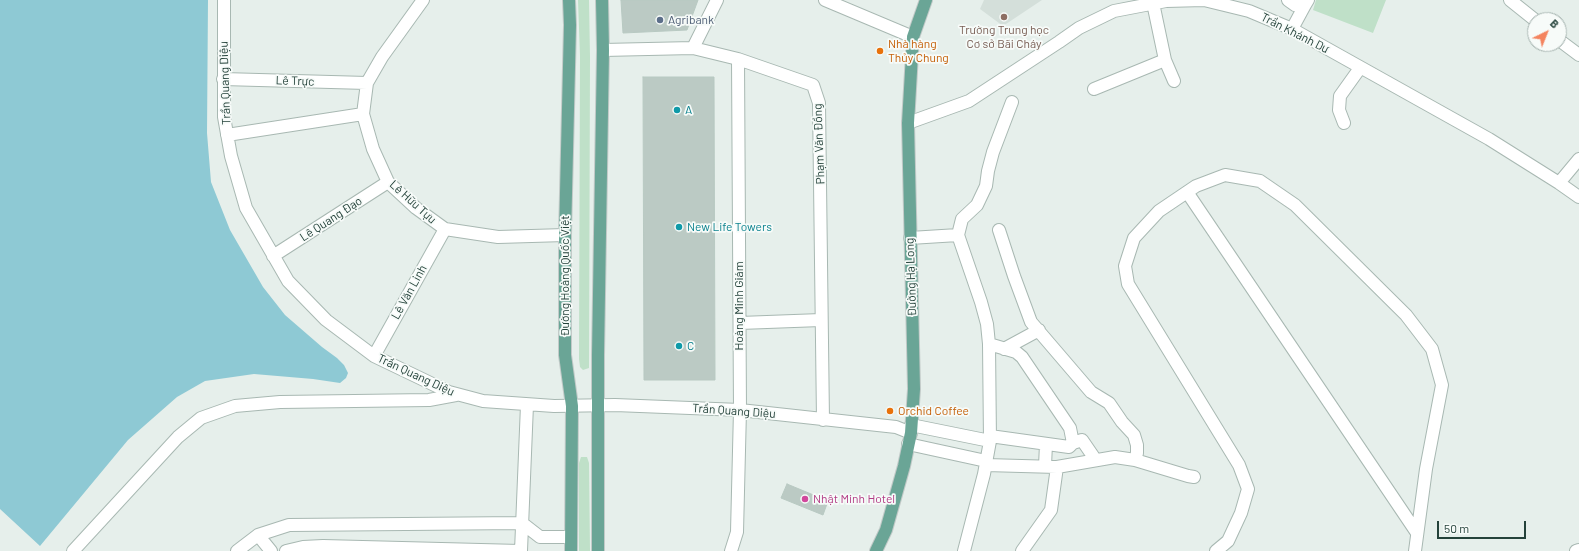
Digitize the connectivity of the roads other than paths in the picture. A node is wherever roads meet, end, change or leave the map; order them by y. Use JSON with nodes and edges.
{"nodes":[{"id":1,"x":224,"y":0,"type":"edge"},
{"id":2,"x":423,"y":0,"type":"edge"},
{"id":3,"x":569,"y":0,"type":"edge"},
{"id":4,"x":602,"y":0,"type":"edge"},
{"id":5,"x":716,"y":0,"type":"edge"},
{"id":6,"x":825,"y":0,"type":"edge"},
{"id":7,"x":926,"y":0,"type":"edge"},
{"id":8,"x":1288,"y":0,"type":"edge"},
{"id":9,"x":1510,"y":0,"type":"edge"},
{"id":10,"x":1307,"y":2,"type":"edge"},
{"id":11,"x":1153,"y":3,"type":"junction"},
{"id":12,"x":1527,"y":14,"type":"edge"},
{"id":13,"x":1292,"y":29,"type":"junction"},
{"id":14,"x":913,"y":37,"type":"junction"},
{"id":15,"x":1567,"y":46,"type":"edge"},
{"id":16,"x":694,"y":48,"type":"junction"},
{"id":17,"x":603,"y":50,"type":"junction"},
{"id":18,"x":1579,"y":55,"type":"edge"},
{"id":19,"x":738,"y":60,"type":"junction"},
{"id":20,"x":1165,"y":60,"type":"junction"},
{"id":21,"x":1360,"y":68,"type":"junction"},
{"id":22,"x":223,"y":79,"type":"junction"},
{"id":23,"x":1174,"y":80,"type":"dead end"},
{"id":24,"x":367,"y":83,"type":"junction"},
{"id":25,"x":1094,"y":89,"type":"dead end"},
{"id":26,"x":1012,"y":102,"type":"dead end"},
{"id":27,"x":363,"y":114,"type":"junction"},
{"id":28,"x":908,"y":123,"type":"junction"},
{"id":29,"x":1344,"y":123,"type":"dead end"},
{"id":30,"x":227,"y":135,"type":"junction"},
{"id":31,"x":1579,"y":159,"type":"edge"},
{"id":32,"x":388,"y":182,"type":"junction"},
{"id":33,"x":1559,"y":183,"type":"junction"},
{"id":34,"x":1187,"y":192,"type":"junction"},
{"id":35,"x":1579,"y":197,"type":"edge"},
{"id":36,"x":445,"y":229,"type":"junction"},
{"id":37,"x":999,"y":230,"type":"dead end"},
{"id":38,"x":565,"y":235,"type":"junction"},
{"id":39,"x":958,"y":235,"type":"junction"},
{"id":40,"x":910,"y":238,"type":"junction"},
{"id":41,"x":273,"y":256,"type":"junction"},
{"id":42,"x":821,"y":320,"type":"junction"},
{"id":43,"x":740,"y":323,"type":"junction"},
{"id":44,"x":1039,"y":330,"type":"junction"},
{"id":45,"x":989,"y":344,"type":"junction"},
{"id":46,"x":1004,"y":349,"type":"junction"},
{"id":47,"x":374,"y":356,"type":"junction"},
{"id":48,"x":459,"y":395,"type":"junction"},
{"id":49,"x":528,"y":405,"type":"junction"},
{"id":50,"x":598,"y":405,"type":"junction"},
{"id":51,"x":572,"y":406,"type":"junction"},
{"id":52,"x":740,"y":410,"type":"junction"},
{"id":53,"x":823,"y":420,"type":"junction"},
{"id":54,"x":910,"y":434,"type":"junction"},
{"id":55,"x":990,"y":439,"type":"junction"},
{"id":56,"x":1073,"y":443,"type":"junction"},
{"id":57,"x":1046,"y":444,"type":"junction"},
{"id":58,"x":1095,"y":459,"type":"junction"},
{"id":59,"x":1135,"y":460,"type":"junction"},
{"id":60,"x":986,"y":463,"type":"junction"},
{"id":61,"x":1051,"y":467,"type":"junction"},
{"id":62,"x":1194,"y":477,"type":"dead end"},
{"id":63,"x":522,"y":523,"type":"junction"},
{"id":64,"x":1417,"y":533,"type":"junction"},
{"id":65,"x":258,"y":535,"type":"junction"},
{"id":66,"x":540,"y":537,"type":"junction"},
{"id":67,"x":571,"y":537,"type":"junction"},
{"id":68,"x":73,"y":551,"type":"edge"},
{"id":69,"x":237,"y":551,"type":"edge"},
{"id":70,"x":271,"y":551,"type":"edge"},
{"id":71,"x":286,"y":551,"type":"edge"},
{"id":72,"x":520,"y":551,"type":"edge"},
{"id":73,"x":571,"y":551,"type":"edge"},
{"id":74,"x":598,"y":551,"type":"edge"},
{"id":75,"x":732,"y":551,"type":"edge"},
{"id":76,"x":876,"y":551,"type":"edge"},
{"id":77,"x":964,"y":551,"type":"edge"},
{"id":78,"x":1022,"y":551,"type":"edge"},
{"id":79,"x":1216,"y":551,"type":"edge"},
{"id":80,"x":1415,"y":551,"type":"edge"}],
"edges":[{"from":1,"to":22,"type":"street","name":"Trần Quang Diệu"},
{"from":2,"to":24,"type":"street","name":"Lê Hữu Tựu"},
{"from":3,"to":38,"type":"main road","name":"Đường Hoàng Quốc Việt"},
{"from":4,"to":17,"type":"main road"},
{"from":5,"to":16,"type":"street"},
{"from":6,"to":14,"type":"street"},
{"from":7,"to":14,"type":"main road","name":"Đường Hạ Long"},
{"from":8,"to":10,"type":"street"},
{"from":9,"to":12,"type":"street"},
{"from":10,"to":13,"type":"street"},
{"from":11,"to":13,"type":"street","name":"Trần Khánh Dư"},
{"from":11,"to":20,"type":"street"},
{"from":11,"to":28,"type":"street","name":"Trần Khánh Dư"},
{"from":13,"to":21,"type":"street","name":"Trần Khánh Dư"},
{"from":14,"to":28,"type":"main road","name":"Đường Hạ Long"},
{"from":15,"to":18,"type":"street"},
{"from":16,"to":17,"type":"street","name":"Phạm Văn Đồng"},
{"from":16,"to":19,"type":"street","name":"Phạm Văn Đồng"},
{"from":17,"to":50,"type":"main road"},
{"from":19,"to":42,"type":"street","name":"Phạm Văn Đồng"},
{"from":19,"to":43,"type":"street","name":"Hoàng Minh Giám"},
{"from":20,"to":23,"type":"street"},
{"from":20,"to":25,"type":"street"},
{"from":21,"to":29,"type":"street"},
{"from":21,"to":33,"type":"street","name":"Trần Khánh Dư"},
{"from":22,"to":24,"type":"street","name":"Lê Trực"},
{"from":22,"to":30,"type":"street","name":"Trần Quang Diệu"},
{"from":24,"to":27,"type":"street","name":"Lê Hữu Tựu"},
{"from":26,"to":39,"type":"street"},
{"from":27,"to":30,"type":"street"},
{"from":27,"to":32,"type":"street","name":"Lê Hữu Tựu"},
{"from":28,"to":40,"type":"main road","name":"Đường Hạ Long"},
{"from":30,"to":41,"type":"street","name":"Trần Quang Diệu"},
{"from":31,"to":33,"type":"street"},
{"from":32,"to":36,"type":"street","name":"Lê Hữu Tựu"},
{"from":32,"to":41,"type":"street","name":"Lê Quang Đạo"},
{"from":33,"to":35,"type":"street","name":"Trần Khánh Dư"},
{"from":34,"to":64,"type":"street"},
{"from":34,"to":64,"type":"street"},
{"from":34,"to":79,"type":"street"},
{"from":36,"to":38,"type":"street","name":"Lê Hữu Tựu"},
{"from":36,"to":47,"type":"street","name":"Lê Văn Linh"},
{"from":37,"to":44,"type":"street"},
{"from":38,"to":51,"type":"main road","name":"Đường Hoàng Quốc Việt"},
{"from":39,"to":40,"type":"street"},
{"from":39,"to":45,"type":"street"},
{"from":40,"to":54,"type":"main road","name":"Đường Hạ Long"},
{"from":41,"to":47,"type":"street","name":"Trần Quang Diệu"},
{"from":42,"to":43,"type":"street"},
{"from":42,"to":53,"type":"street","name":"Phạm Văn Đồng"},
{"from":43,"to":52,"type":"street","name":"Hoàng Minh Giám"},
{"from":44,"to":46,"type":"street"},
{"from":44,"to":59,"type":"street"},
{"from":45,"to":46,"type":"street"},
{"from":45,"to":55,"type":"street"},
{"from":46,"to":56,"type":"street"},
{"from":47,"to":48,"type":"street","name":"Trần Quang Diệu"},
{"from":48,"to":49,"type":"street","name":"Trần Quang Diệu"},
{"from":48,"to":68,"type":"street"},
{"from":49,"to":51,"type":"street","name":"Trần Quang Diệu"},
{"from":49,"to":63,"type":"street"},
{"from":50,"to":51,"type":"street","name":"Trần Quang Diệu"},
{"from":50,"to":52,"type":"street","name":"Trần Quang Diệu"},
{"from":50,"to":74,"type":"main road"},
{"from":51,"to":67,"type":"main road","name":"Đường Hoàng Quốc Việt"},
{"from":52,"to":53,"type":"street","name":"Trần Quang Diệu"},
{"from":52,"to":75,"type":"street","name":"Hoàng Minh Giám"},
{"from":53,"to":54,"type":"street","name":"Trần Quang Diệu"},
{"from":54,"to":55,"type":"street"},
{"from":54,"to":60,"type":"street"},
{"from":54,"to":76,"type":"main road","name":"Đường Hạ Long"},
{"from":55,"to":57,"type":"street"},
{"from":55,"to":60,"type":"street"},
{"from":56,"to":57,"type":"street"},
{"from":56,"to":58,"type":"street"},
{"from":57,"to":61,"type":"street"},
{"from":58,"to":59,"type":"street"},
{"from":58,"to":61,"type":"street"},
{"from":59,"to":62,"type":"street"},
{"from":60,"to":61,"type":"street"},
{"from":60,"to":77,"type":"street"},
{"from":61,"to":78,"type":"street"},
{"from":63,"to":65,"type":"street"},
{"from":63,"to":66,"type":"street"},
{"from":63,"to":72,"type":"street"},
{"from":64,"to":80,"type":"street"},
{"from":65,"to":69,"type":"street"},
{"from":65,"to":70,"type":"street"},
{"from":66,"to":67,"type":"street"},
{"from":66,"to":72,"type":"street"},
{"from":67,"to":73,"type":"main road","name":"Đường Hoàng Quốc Việt"},
{"from":71,"to":72,"type":"street"}]}
